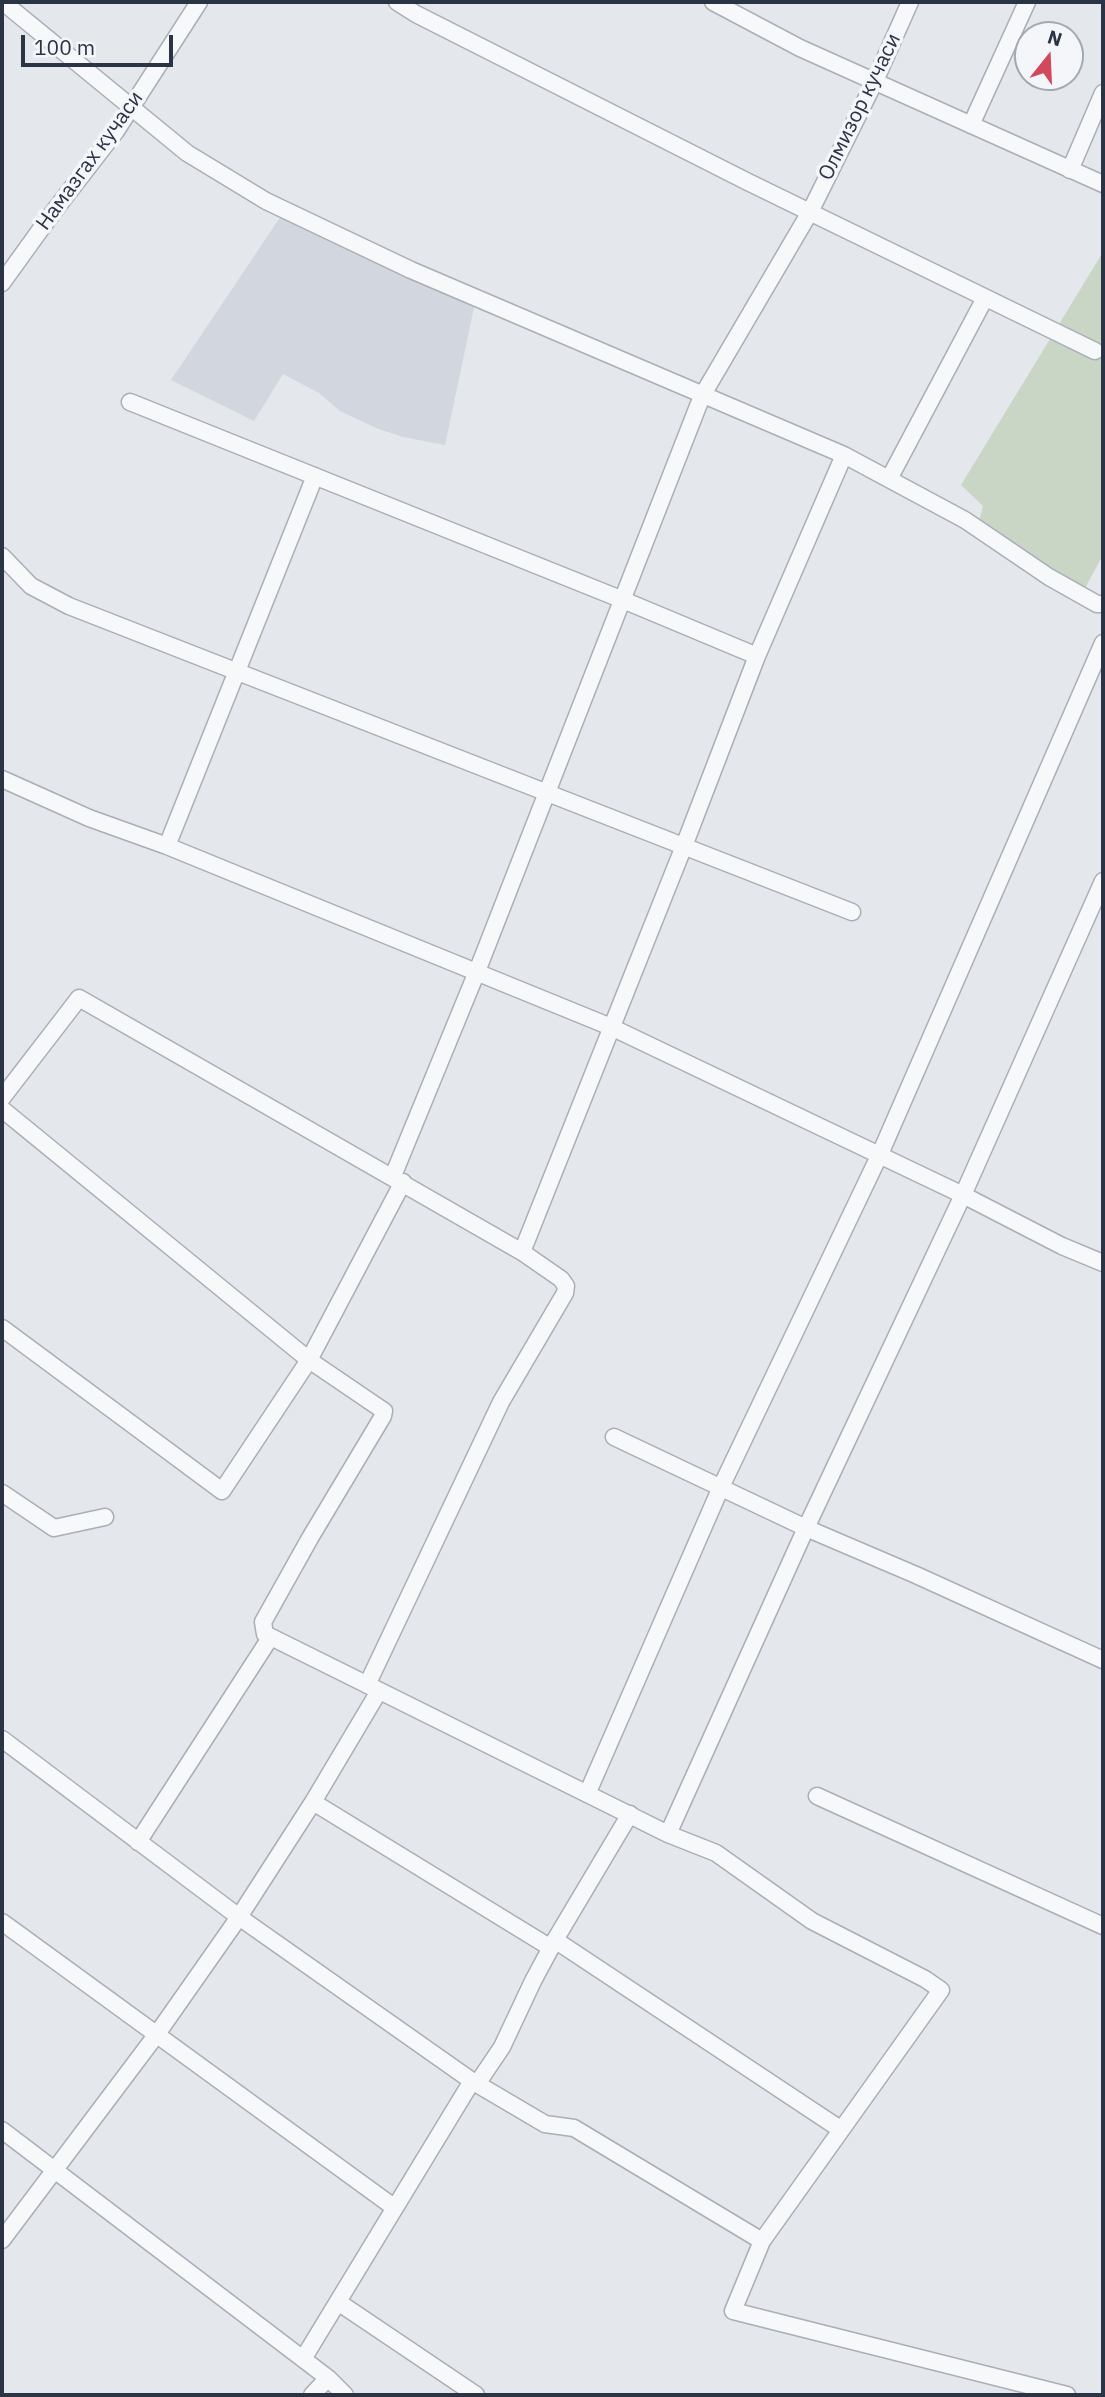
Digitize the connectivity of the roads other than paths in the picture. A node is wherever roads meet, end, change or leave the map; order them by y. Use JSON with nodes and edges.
{"nodes":[{"id":1,"x":3,"y":2,"type":"edge"},
{"id":2,"x":199,"y":2,"type":"edge"},
{"id":3,"x":397,"y":2,"type":"edge"},
{"id":4,"x":713,"y":2,"type":"edge"},
{"id":5,"x":910,"y":2,"type":"edge"},
{"id":6,"x":1027,"y":2,"type":"edge"},
{"id":7,"x":875,"y":82,"type":"junction"},
{"id":8,"x":1103,"y":93,"type":"edge"},
{"id":9,"x":131,"y":108,"type":"junction"},
{"id":10,"x":971,"y":125,"type":"junction"},
{"id":11,"x":1070,"y":170,"type":"junction"},
{"id":12,"x":1103,"y":184,"type":"edge"},
{"id":13,"x":810,"y":212,"type":"junction"},
{"id":14,"x":4,"y":277,"type":"edge"},
{"id":15,"x":985,"y":298,"type":"junction"},
{"id":16,"x":1095,"y":351,"type":"dead end"},
{"id":17,"x":702,"y":396,"type":"junction"},
{"id":18,"x":131,"y":402,"type":"dead end"},
{"id":19,"x":844,"y":454,"type":"junction"},
{"id":20,"x":315,"y":476,"type":"junction"},
{"id":21,"x":889,"y":479,"type":"junction"},
{"id":22,"x":2,"y":556,"type":"edge"},
{"id":23,"x":623,"y":600,"type":"junction"},
{"id":24,"x":1103,"y":604,"type":"edge"},
{"id":25,"x":1103,"y":643,"type":"edge"},
{"id":26,"x":757,"y":656,"type":"junction"},
{"id":27,"x":235,"y":671,"type":"junction"},
{"id":28,"x":2,"y":779,"type":"edge"},
{"id":29,"x":547,"y":794,"type":"junction"},
{"id":30,"x":167,"y":846,"type":"junction"},
{"id":31,"x":684,"y":846,"type":"junction"},
{"id":32,"x":1103,"y":881,"type":"edge"},
{"id":33,"x":852,"y":912,"type":"dead end"},
{"id":34,"x":476,"y":974,"type":"junction"},
{"id":35,"x":611,"y":1027,"type":"junction"},
{"id":36,"x":2,"y":1098,"type":"edge"},
{"id":37,"x":2,"y":1109,"type":"edge"},
{"id":38,"x":880,"y":1154,"type":"junction"},
{"id":39,"x":398,"y":1179,"type":"junction"},
{"id":40,"x":963,"y":1195,"type":"junction"},
{"id":41,"x":522,"y":1252,"type":"junction"},
{"id":42,"x":1103,"y":1263,"type":"edge"},
{"id":43,"x":2,"y":1328,"type":"edge"},
{"id":44,"x":309,"y":1360,"type":"junction"},
{"id":45,"x":614,"y":1437,"type":"dead end"},
{"id":46,"x":721,"y":1487,"type":"junction"},
{"id":47,"x":2,"y":1493,"type":"edge"},
{"id":48,"x":105,"y":1517,"type":"dead end"},
{"id":49,"x":806,"y":1528,"type":"junction"},
{"id":50,"x":270,"y":1638,"type":"junction"},
{"id":51,"x":1103,"y":1660,"type":"edge"},
{"id":52,"x":373,"y":1688,"type":"junction"},
{"id":53,"x":2,"y":1739,"type":"edge"},
{"id":54,"x":588,"y":1793,"type":"junction"},
{"id":55,"x":817,"y":1796,"type":"dead end"},
{"id":56,"x":313,"y":1802,"type":"junction"},
{"id":57,"x":630,"y":1814,"type":"junction"},
{"id":58,"x":668,"y":1834,"type":"junction"},
{"id":59,"x":138,"y":1842,"type":"junction"},
{"id":60,"x":239,"y":1917,"type":"junction"},
{"id":61,"x":2,"y":1922,"type":"edge"},
{"id":62,"x":1103,"y":1926,"type":"edge"},
{"id":63,"x":553,"y":1944,"type":"junction"},
{"id":64,"x":157,"y":2034,"type":"junction"},
{"id":65,"x":475,"y":2082,"type":"junction"},
{"id":66,"x":840,"y":2129,"type":"junction"},
{"id":67,"x":2,"y":2130,"type":"edge"},
{"id":68,"x":55,"y":2169,"type":"junction"},
{"id":69,"x":395,"y":2208,"type":"junction"},
{"id":70,"x":2,"y":2240,"type":"edge"},
{"id":71,"x":762,"y":2241,"type":"junction"},
{"id":72,"x":338,"y":2302,"type":"junction"},
{"id":73,"x":303,"y":2360,"type":"junction"},
{"id":74,"x":328,"y":2378,"type":"junction"},
{"id":75,"x":312,"y":2395,"type":"edge"},
{"id":76,"x":345,"y":2395,"type":"edge"},
{"id":77,"x":476,"y":2395,"type":"edge"},
{"id":78,"x":1067,"y":2395,"type":"edge"}],
"edges":[{"from":1,"to":9,"type":"street"},
{"from":2,"to":9,"type":"street","name":"Намазгах кучаси"},
{"from":3,"to":13,"type":"street"},
{"from":4,"to":7,"type":"street"},
{"from":5,"to":7,"type":"street","name":"Олмизор кучаси"},
{"from":6,"to":10,"type":"street"},
{"from":7,"to":10,"type":"street"},
{"from":7,"to":13,"type":"street","name":"Олмизор кучаси"},
{"from":8,"to":11,"type":"street"},
{"from":9,"to":14,"type":"street","name":"Намазгах кучаси"},
{"from":9,"to":17,"type":"street"},
{"from":10,"to":11,"type":"street"},
{"from":11,"to":12,"type":"street"},
{"from":13,"to":15,"type":"street"},
{"from":13,"to":17,"type":"street","name":"Олмизор кучаси"},
{"from":15,"to":16,"type":"street"},
{"from":15,"to":21,"type":"street"},
{"from":17,"to":19,"type":"street"},
{"from":17,"to":23,"type":"street","name":"Олмизор кучаси"},
{"from":18,"to":20,"type":"street"},
{"from":19,"to":21,"type":"street"},
{"from":19,"to":26,"type":"street"},
{"from":20,"to":23,"type":"street"},
{"from":20,"to":27,"type":"street"},
{"from":21,"to":24,"type":"street"},
{"from":22,"to":27,"type":"street"},
{"from":23,"to":26,"type":"street"},
{"from":23,"to":29,"type":"street","name":"Олмизор кучаси"},
{"from":25,"to":38,"type":"street"},
{"from":26,"to":31,"type":"street"},
{"from":27,"to":29,"type":"street"},
{"from":27,"to":30,"type":"street"},
{"from":28,"to":30,"type":"street"},
{"from":29,"to":31,"type":"street"},
{"from":29,"to":34,"type":"street","name":"Олмизор кучаси"},
{"from":30,"to":34,"type":"street"},
{"from":31,"to":33,"type":"street"},
{"from":31,"to":35,"type":"street"},
{"from":32,"to":40,"type":"street"},
{"from":34,"to":35,"type":"street"},
{"from":34,"to":39,"type":"street","name":"Олмизор кучаси"},
{"from":35,"to":38,"type":"street"},
{"from":35,"to":41,"type":"street"},
{"from":36,"to":39,"type":"street"},
{"from":37,"to":44,"type":"street"},
{"from":38,"to":40,"type":"street"},
{"from":38,"to":46,"type":"street"},
{"from":39,"to":41,"type":"street"},
{"from":39,"to":44,"type":"street","name":"Олмизор кучаси"},
{"from":40,"to":42,"type":"street"},
{"from":40,"to":49,"type":"street"},
{"from":41,"to":52,"type":"street"},
{"from":43,"to":44,"type":"street","name":"Олмизор кучаси"},
{"from":44,"to":50,"type":"street"},
{"from":45,"to":46,"type":"street"},
{"from":46,"to":49,"type":"street"},
{"from":46,"to":54,"type":"street"},
{"from":47,"to":48,"type":"street"},
{"from":49,"to":51,"type":"street"},
{"from":49,"to":58,"type":"street"},
{"from":50,"to":52,"type":"street"},
{"from":50,"to":59,"type":"street"},
{"from":52,"to":54,"type":"street"},
{"from":52,"to":56,"type":"street"},
{"from":53,"to":59,"type":"street"},
{"from":54,"to":57,"type":"street"},
{"from":55,"to":62,"type":"street"},
{"from":56,"to":60,"type":"street"},
{"from":56,"to":63,"type":"street"},
{"from":57,"to":58,"type":"street"},
{"from":57,"to":63,"type":"street"},
{"from":58,"to":66,"type":"street"},
{"from":59,"to":60,"type":"street"},
{"from":60,"to":64,"type":"street"},
{"from":60,"to":65,"type":"street"},
{"from":61,"to":64,"type":"street"},
{"from":63,"to":65,"type":"street"},
{"from":63,"to":66,"type":"street"},
{"from":64,"to":68,"type":"street"},
{"from":64,"to":69,"type":"street"},
{"from":65,"to":69,"type":"street"},
{"from":65,"to":71,"type":"street"},
{"from":66,"to":71,"type":"street"},
{"from":67,"to":68,"type":"street"},
{"from":68,"to":70,"type":"street"},
{"from":68,"to":73,"type":"street"},
{"from":69,"to":72,"type":"street"},
{"from":71,"to":78,"type":"street"},
{"from":72,"to":73,"type":"street"},
{"from":72,"to":77,"type":"street"},
{"from":73,"to":74,"type":"street"},
{"from":74,"to":75,"type":"street"},
{"from":74,"to":76,"type":"street"}]}
